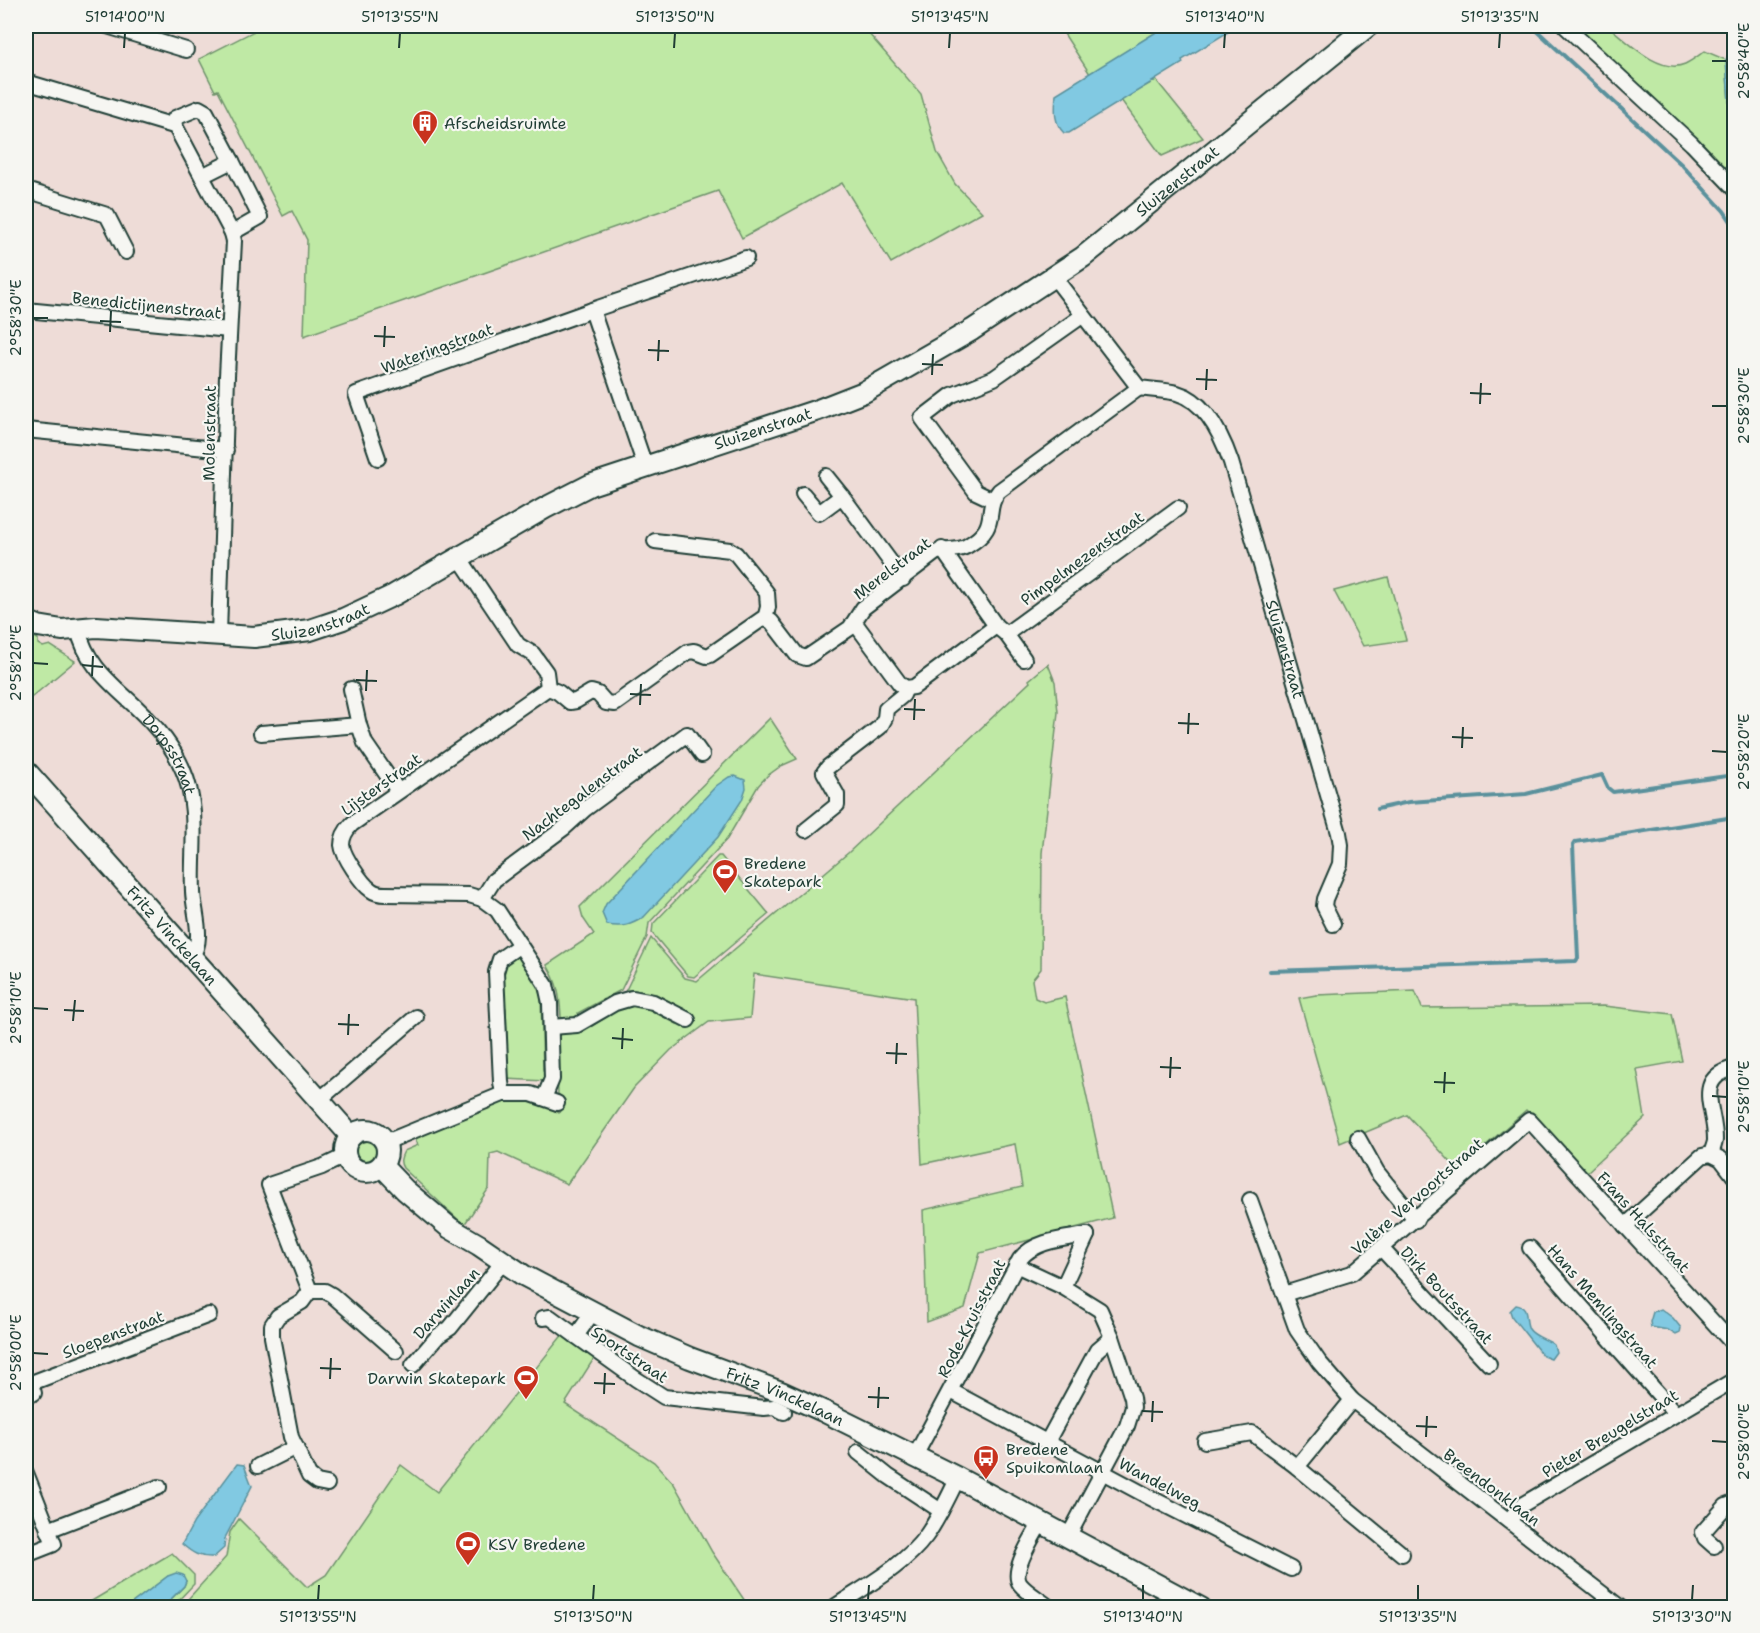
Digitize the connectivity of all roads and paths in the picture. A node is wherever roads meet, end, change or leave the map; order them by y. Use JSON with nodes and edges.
{"nodes":[{"id":1,"x":106,"y":26,"type":"edge"},
{"id":2,"x":1368,"y":26,"type":"edge"},
{"id":3,"x":1564,"y":26,"type":"edge"},
{"id":4,"x":186,"y":50,"type":"dead end"},
{"id":5,"x":26,"y":82,"type":"edge"},
{"id":6,"x":174,"y":126,"type":"junction"},
{"id":7,"x":232,"y":161,"type":"junction"},
{"id":8,"x":202,"y":176,"type":"junction"},
{"id":9,"x":1734,"y":188,"type":"edge"},
{"id":10,"x":26,"y":190,"type":"edge"},
{"id":11,"x":232,"y":232,"type":"junction"},
{"id":12,"x":126,"y":252,"type":"dead end"},
{"id":13,"x":746,"y":258,"type":"dead end"},
{"id":14,"x":1054,"y":277,"type":"junction"},
{"id":15,"x":26,"y":310,"type":"edge"},
{"id":16,"x":592,"y":310,"type":"junction"},
{"id":17,"x":1082,"y":316,"type":"junction"},
{"id":18,"x":229,"y":330,"type":"junction"},
{"id":19,"x":1139,"y":388,"type":"junction"},
{"id":20,"x":26,"y":430,"type":"edge"},
{"id":21,"x":226,"y":450,"type":"junction"},
{"id":22,"x":378,"y":458,"type":"dead end"},
{"id":23,"x":645,"y":466,"type":"junction"},
{"id":24,"x":826,"y":476,"type":"dead end"},
{"id":25,"x":803,"y":494,"type":"dead end"},
{"id":26,"x":842,"y":496,"type":"junction"},
{"id":27,"x":993,"y":501,"type":"junction"},
{"id":28,"x":1178,"y":508,"type":"dead end"},
{"id":29,"x":656,"y":541,"type":"dead end"},
{"id":30,"x":942,"y":549,"type":"junction"},
{"id":31,"x":459,"y":557,"type":"junction"},
{"id":32,"x":903,"y":579,"type":"junction"},
{"id":33,"x":765,"y":619,"type":"junction"},
{"id":34,"x":26,"y":621,"type":"edge"},
{"id":35,"x":855,"y":623,"type":"junction"},
{"id":36,"x":78,"y":629,"type":"junction"},
{"id":37,"x":1001,"y":630,"type":"junction"},
{"id":38,"x":219,"y":635,"type":"junction"},
{"id":39,"x":1024,"y":658,"type":"dead end"},
{"id":40,"x":548,"y":688,"type":"junction"},
{"id":41,"x":906,"y":688,"type":"junction"},
{"id":42,"x":351,"y":689,"type":"dead end"},
{"id":43,"x":359,"y":725,"type":"junction"},
{"id":44,"x":261,"y":733,"type":"dead end"},
{"id":45,"x":702,"y":755,"type":"dead end"},
{"id":46,"x":26,"y":771,"type":"edge"},
{"id":47,"x":398,"y":791,"type":"junction"},
{"id":48,"x":806,"y":830,"type":"dead end"},
{"id":49,"x":482,"y":899,"type":"junction"},
{"id":50,"x":1333,"y":924,"type":"dead end"},
{"id":51,"x":520,"y":945,"type":"junction"},
{"id":52,"x":191,"y":958,"type":"junction"},
{"id":53,"x":416,"y":1017,"type":"dead end"},
{"id":54,"x":688,"y":1020,"type":"dead end"},
{"id":55,"x":551,"y":1027,"type":"junction"},
{"id":56,"x":1734,"y":1068,"type":"edge"},
{"id":57,"x":503,"y":1094,"type":"junction"},
{"id":58,"x":318,"y":1101,"type":"junction"},
{"id":59,"x":1529,"y":1120,"type":"joint"},
{"id":60,"x":351,"y":1136,"type":"junction"},
{"id":61,"x":1358,"y":1138,"type":"dead end"},
{"id":62,"x":386,"y":1142,"type":"junction"},
{"id":63,"x":1711,"y":1154,"type":"junction"},
{"id":64,"x":345,"y":1156,"type":"junction"},
{"id":65,"x":382,"y":1166,"type":"junction"},
{"id":66,"x":1734,"y":1176,"type":"edge"},
{"id":67,"x":1250,"y":1200,"type":"dead end"},
{"id":68,"x":1416,"y":1220,"type":"junction"},
{"id":69,"x":1625,"y":1226,"type":"junction"},
{"id":70,"x":1381,"y":1248,"type":"junction"},
{"id":71,"x":1530,"y":1248,"type":"dead end"},
{"id":72,"x":503,"y":1262,"type":"junction"},
{"id":73,"x":1017,"y":1265,"type":"junction"},
{"id":74,"x":1063,"y":1287,"type":"junction"},
{"id":75,"x":310,"y":1291,"type":"junction"},
{"id":76,"x":1284,"y":1294,"type":"junction"},
{"id":77,"x":593,"y":1312,"type":"junction"},
{"id":78,"x":209,"y":1315,"type":"dead end"},
{"id":79,"x":543,"y":1318,"type":"dead end"},
{"id":80,"x":576,"y":1336,"type":"junction"},
{"id":81,"x":1112,"y":1337,"type":"junction"},
{"id":82,"x":1734,"y":1346,"type":"edge"},
{"id":83,"x":396,"y":1351,"type":"dead end"},
{"id":84,"x":1489,"y":1364,"type":"dead end"},
{"id":85,"x":413,"y":1365,"type":"dead end"},
{"id":86,"x":1734,"y":1380,"type":"edge"},
{"id":87,"x":27,"y":1388,"type":"edge"},
{"id":88,"x":951,"y":1391,"type":"junction"},
{"id":89,"x":1352,"y":1400,"type":"junction"},
{"id":90,"x":780,"y":1404,"type":"junction"},
{"id":91,"x":1675,"y":1413,"type":"junction"},
{"id":92,"x":1205,"y":1440,"type":"dead end"},
{"id":93,"x":1047,"y":1442,"type":"junction"},
{"id":94,"x":296,"y":1447,"type":"junction"},
{"id":95,"x":858,"y":1452,"type":"dead end"},
{"id":96,"x":915,"y":1456,"type":"junction"},
{"id":97,"x":258,"y":1466,"type":"dead end"},
{"id":98,"x":1297,"y":1467,"type":"junction"},
{"id":99,"x":1103,"y":1472,"type":"junction"},
{"id":100,"x":26,"y":1473,"type":"edge"},
{"id":101,"x":958,"y":1478,"type":"junction"},
{"id":102,"x":327,"y":1484,"type":"dead end"},
{"id":103,"x":159,"y":1487,"type":"dead end"},
{"id":104,"x":1734,"y":1503,"type":"edge"},
{"id":105,"x":941,"y":1511,"type":"junction"},
{"id":106,"x":1509,"y":1521,"type":"junction"},
{"id":107,"x":1041,"y":1522,"type":"junction"},
{"id":108,"x":48,"y":1530,"type":"junction"},
{"id":109,"x":1068,"y":1537,"type":"junction"},
{"id":110,"x":1714,"y":1546,"type":"dead end"},
{"id":111,"x":1402,"y":1554,"type":"dead end"},
{"id":112,"x":26,"y":1555,"type":"edge"},
{"id":113,"x":1291,"y":1569,"type":"dead end"},
{"id":114,"x":833,"y":1608,"type":"edge"},
{"id":115,"x":1050,"y":1608,"type":"edge"},
{"id":116,"x":1201,"y":1608,"type":"edge"},
{"id":117,"x":1621,"y":1608,"type":"edge"}],
"edges":[{"from":1,"to":4,"type":"street"},
{"from":2,"to":14,"type":"street","name":"Sluizenstraat"},
{"from":3,"to":9,"type":"street"},
{"from":5,"to":6,"type":"street"},
{"from":6,"to":7,"type":"street"},
{"from":6,"to":8,"type":"street","name":"Molenstraat"},
{"from":7,"to":8,"type":"street"},
{"from":7,"to":11,"type":"street"},
{"from":8,"to":11,"type":"street","name":"Molenstraat"},
{"from":10,"to":12,"type":"street"},
{"from":11,"to":18,"type":"street","name":"Molenstraat"},
{"from":13,"to":16,"type":"street","name":"Wateringstraat"},
{"from":14,"to":17,"type":"street"},
{"from":14,"to":23,"type":"street","name":"Sluizenstraat"},
{"from":15,"to":18,"type":"street","name":"Benedictijnenstraat"},
{"from":16,"to":22,"type":"street","name":"Wateringstraat"},
{"from":16,"to":23,"type":"street"},
{"from":17,"to":19,"type":"street"},
{"from":17,"to":27,"type":"street"},
{"from":18,"to":21,"type":"street","name":"Molenstraat"},
{"from":19,"to":27,"type":"street"},
{"from":19,"to":50,"type":"street","name":"Sluizenstraat"},
{"from":20,"to":21,"type":"street"},
{"from":21,"to":38,"type":"street","name":"Molenstraat"},
{"from":23,"to":31,"type":"street","name":"Sluizenstraat"},
{"from":24,"to":26,"type":"street"},
{"from":25,"to":26,"type":"street"},
{"from":26,"to":32,"type":"street"},
{"from":27,"to":30,"type":"street","name":"Merelstraat"},
{"from":28,"to":37,"type":"street","name":"Pimpelmezenstraat"},
{"from":29,"to":33,"type":"street"},
{"from":30,"to":32,"type":"street","name":"Merelstraat"},
{"from":30,"to":37,"type":"street"},
{"from":31,"to":38,"type":"street","name":"Sluizenstraat"},
{"from":31,"to":40,"type":"street"},
{"from":32,"to":35,"type":"street","name":"Merelstraat"},
{"from":33,"to":35,"type":"street","name":"Merelstraat"},
{"from":33,"to":40,"type":"street"},
{"from":34,"to":36,"type":"street"},
{"from":35,"to":41,"type":"street"},
{"from":36,"to":38,"type":"street","name":"Sluizenstraat"},
{"from":36,"to":52,"type":"street","name":"Dorpsstraat"},
{"from":37,"to":39,"type":"street"},
{"from":37,"to":41,"type":"street","name":"Pimpelmezenstraat"},
{"from":40,"to":47,"type":"street","name":"Lijsterstraat"},
{"from":41,"to":48,"type":"street","name":"Pimpelmezenstraat"},
{"from":42,"to":43,"type":"street"},
{"from":43,"to":44,"type":"street"},
{"from":43,"to":47,"type":"street"},
{"from":45,"to":49,"type":"street","name":"Nachtegalenstraat"},
{"from":46,"to":52,"type":"street","name":"Fritz Vinckelaan"},
{"from":47,"to":49,"type":"street","name":"Lijsterstraat"},
{"from":49,"to":51,"type":"street"},
{"from":51,"to":55,"type":"street"},
{"from":51,"to":57,"type":"street"},
{"from":52,"to":58,"type":"street","name":"Fritz Vinckelaan"},
{"from":53,"to":58,"type":"street"},
{"from":54,"to":55,"type":"street"},
{"from":55,"to":57,"type":"street"},
{"from":56,"to":63,"type":"street"},
{"from":57,"to":62,"type":"street"},
{"from":58,"to":60,"type":"street","name":"Fritz Vinckelaan"},
{"from":59,"to":68,"type":"street","name":"Valère Vervoortstraat"},
{"from":59,"to":69,"type":"street","name":"Frans Halsstraat"},
{"from":60,"to":62,"type":"street"},
{"from":60,"to":64,"type":"street"},
{"from":61,"to":68,"type":"street"},
{"from":62,"to":65,"type":"street"},
{"from":63,"to":66,"type":"street"},
{"from":63,"to":69,"type":"street"},
{"from":64,"to":65,"type":"street"},
{"from":64,"to":75,"type":"street"},
{"from":65,"to":72,"type":"street","name":"Fritz Vinckelaan"},
{"from":67,"to":76,"type":"street","name":"Breendonklaan"},
{"from":68,"to":70,"type":"street","name":"Valère Vervoortstraat"},
{"from":69,"to":82,"type":"street","name":"Frans Halsstraat"},
{"from":70,"to":76,"type":"street","name":"Valère Vervoortstraat"},
{"from":70,"to":84,"type":"street","name":"Dirk Boutsstraat"},
{"from":71,"to":91,"type":"street","name":"Hans Memlingstraat"},
{"from":72,"to":77,"type":"street","name":"Fritz Vinckelaan"},
{"from":72,"to":85,"type":"street","name":"Darwinlaan"},
{"from":73,"to":74,"type":"street"},
{"from":73,"to":74,"type":"street","name":"Rode-Kruisstraat"},
{"from":73,"to":88,"type":"street","name":"Rode-Kruisstraat"},
{"from":74,"to":81,"type":"street"},
{"from":75,"to":83,"type":"street"},
{"from":75,"to":94,"type":"street"},
{"from":76,"to":89,"type":"street","name":"Breendonklaan"},
{"from":77,"to":80,"type":"street","name":"Sportstraat"},
{"from":77,"to":90,"type":"street","name":"Fritz Vinckelaan"},
{"from":78,"to":87,"type":"street","name":"Sloepenstraat"},
{"from":79,"to":80,"type":"street","name":"Sportstraat"},
{"from":80,"to":90,"type":"street","name":"Sportstraat"},
{"from":81,"to":93,"type":"street"},
{"from":81,"to":99,"type":"street"},
{"from":86,"to":91,"type":"street","name":"Pieter Breugelstraat"},
{"from":88,"to":93,"type":"street","name":"Wandelweg"},
{"from":88,"to":96,"type":"street","name":"Rode-Kruisstraat"},
{"from":89,"to":98,"type":"street"},
{"from":89,"to":106,"type":"street","name":"Breendonklaan"},
{"from":90,"to":96,"type":"street","name":"Fritz Vinckelaan"},
{"from":91,"to":106,"type":"street","name":"Pieter Breugelstraat"},
{"from":92,"to":98,"type":"street"},
{"from":93,"to":99,"type":"street","name":"Wandelweg"},
{"from":94,"to":97,"type":"street"},
{"from":94,"to":102,"type":"street"},
{"from":95,"to":105,"type":"street"},
{"from":96,"to":101,"type":"street","name":"Fritz Vinckelaan"},
{"from":98,"to":111,"type":"street"},
{"from":99,"to":109,"type":"street"},
{"from":99,"to":113,"type":"street","name":"Wandelweg"},
{"from":100,"to":108,"type":"street"},
{"from":101,"to":105,"type":"street"},
{"from":101,"to":107,"type":"street","name":"Fritz Vinckelaan"},
{"from":103,"to":108,"type":"street"},
{"from":104,"to":110,"type":"street"},
{"from":105,"to":114,"type":"street"},
{"from":106,"to":117,"type":"street","name":"Breendonklaan"},
{"from":107,"to":109,"type":"street","name":"Fritz Vinckelaan"},
{"from":107,"to":115,"type":"street"},
{"from":108,"to":112,"type":"street"},
{"from":109,"to":116,"type":"street","name":"Fritz Vinckelaan"}]}
